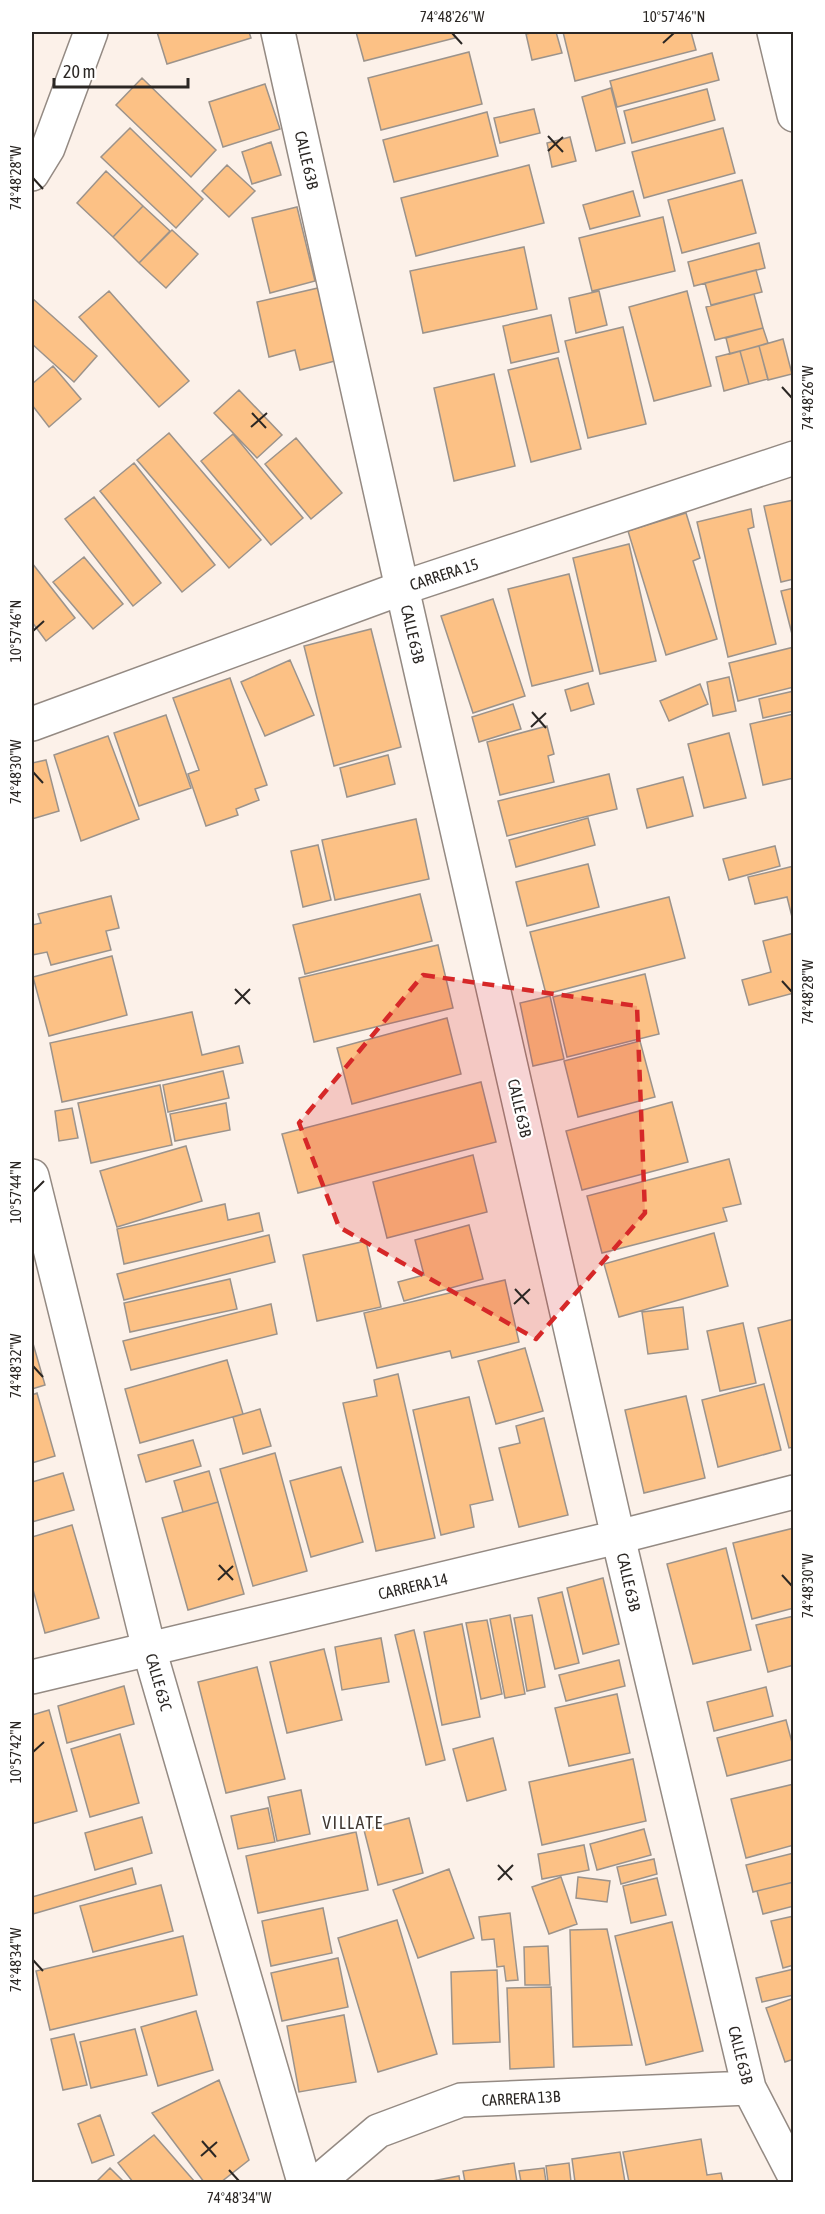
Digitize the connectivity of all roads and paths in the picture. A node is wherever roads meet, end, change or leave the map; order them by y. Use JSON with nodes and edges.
{"nodes":[{"id":1,"x":91,"y":32,"type":"edge"},
{"id":2,"x":278,"y":32,"type":"edge"},
{"id":3,"x":774,"y":32,"type":"edge"},
{"id":4,"x":794,"y":115,"type":"edge"},
{"id":5,"x":32,"y":174,"type":"edge"},
{"id":6,"x":794,"y":458,"type":"edge"},
{"id":7,"x":402,"y":588,"type":"junction"},
{"id":8,"x":32,"y":724,"type":"edge"},
{"id":9,"x":32,"y":1176,"type":"edge"},
{"id":10,"x":794,"y":1492,"type":"edge"},
{"id":11,"x":618,"y":1537,"type":"junction"},
{"id":12,"x":149,"y":1649,"type":"junction"},
{"id":13,"x":32,"y":1677,"type":"edge"},
{"id":14,"x":749,"y":2088,"type":"junction"},
{"id":15,"x":794,"y":2175,"type":"edge"},
{"id":16,"x":304,"y":2182,"type":"edge"},
{"id":17,"x":318,"y":2182,"type":"edge"}],
"edges":[{"from":1,"to":5,"type":"street"},
{"from":2,"to":7,"type":"street","name":"CALLE 63B"},
{"from":3,"to":4,"type":"street"},
{"from":6,"to":7,"type":"street","name":"CARRERA 15"},
{"from":7,"to":8,"type":"street","name":"CARRERA 15"},
{"from":7,"to":11,"type":"street","name":"CALLE 63B"},
{"from":9,"to":12,"type":"street","name":"CALLE 63C"},
{"from":10,"to":11,"type":"street","name":"CARRERA 14"},
{"from":11,"to":12,"type":"street","name":"CARRERA 14"},
{"from":11,"to":14,"type":"street","name":"CALLE 63B"},
{"from":12,"to":13,"type":"street","name":"CARRERA 14"},
{"from":12,"to":16,"type":"street","name":"CALLE 63C"},
{"from":14,"to":15,"type":"street","name":"CALLE 63B"},
{"from":14,"to":17,"type":"street","name":"CARRERA 13B"}]}
